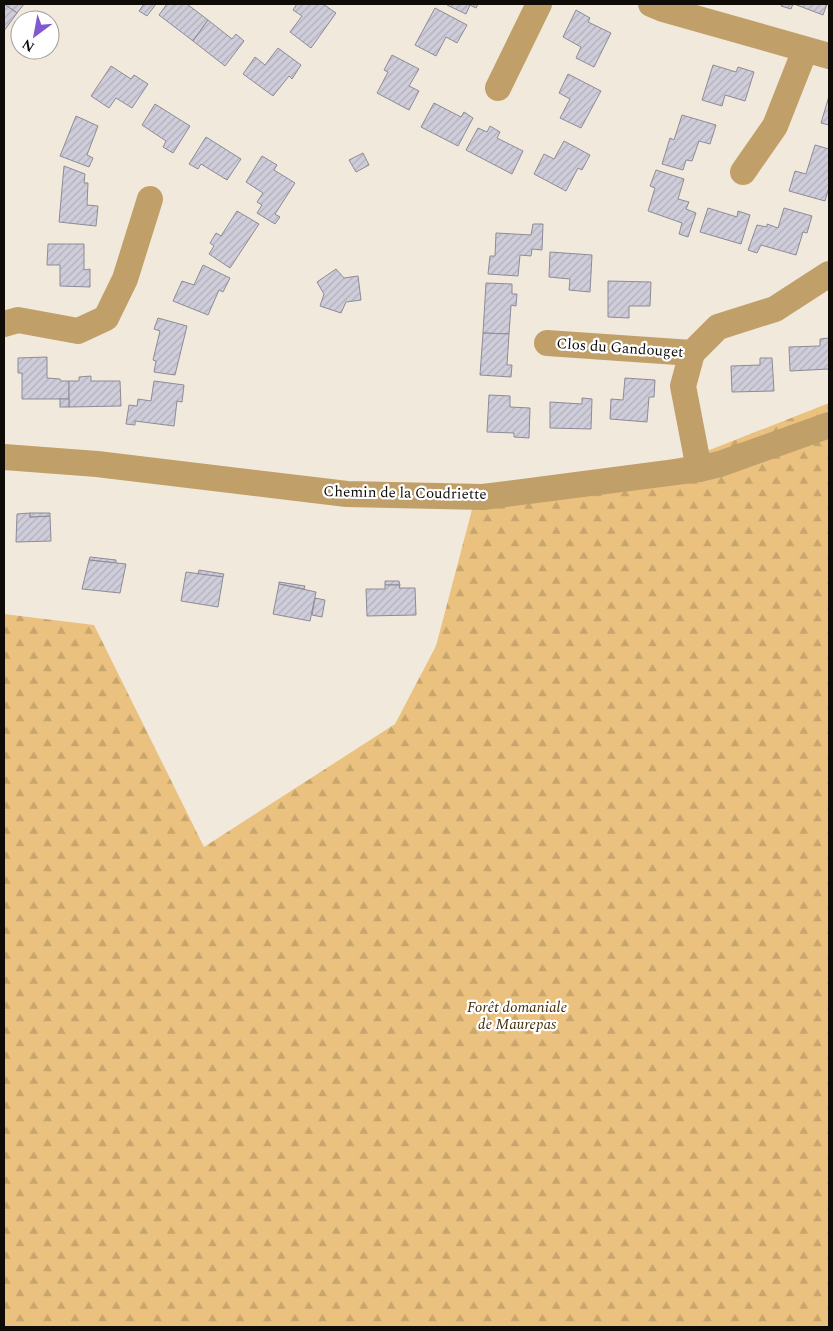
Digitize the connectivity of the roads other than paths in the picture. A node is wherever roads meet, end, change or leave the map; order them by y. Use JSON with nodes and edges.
{"nodes":[{"id":1,"x":540,"y":4,"type":"edge"},
{"id":2,"x":651,"y":4,"type":"edge"},
{"id":3,"x":817,"y":53,"type":"edge"},
{"id":4,"x":498,"y":88,"type":"dead end"},
{"id":5,"x":743,"y":172,"type":"dead end"},
{"id":6,"x":150,"y":199,"type":"dead end"},
{"id":7,"x":829,"y":274,"type":"edge"},
{"id":8,"x":4,"y":324,"type":"edge"},
{"id":9,"x":547,"y":343,"type":"dead end"},
{"id":10,"x":692,"y":353,"type":"junction"},
{"id":11,"x":829,"y":425,"type":"edge"},
{"id":12,"x":4,"y":457,"type":"edge"},
{"id":13,"x":699,"y":469,"type":"junction"}],
"edges":[{"from":1,"to":4,"type":"street"},
{"from":2,"to":3,"type":"street"},
{"from":3,"to":5,"type":"street"},
{"from":6,"to":8,"type":"street"},
{"from":7,"to":10,"type":"street"},
{"from":9,"to":10,"type":"street","name":"Clos du Gandouget"},
{"from":10,"to":13,"type":"street"},
{"from":11,"to":13,"type":"street","name":"Chemin de la Coudriette"},
{"from":12,"to":13,"type":"street","name":"Chemin de la Coudriette"}]}
